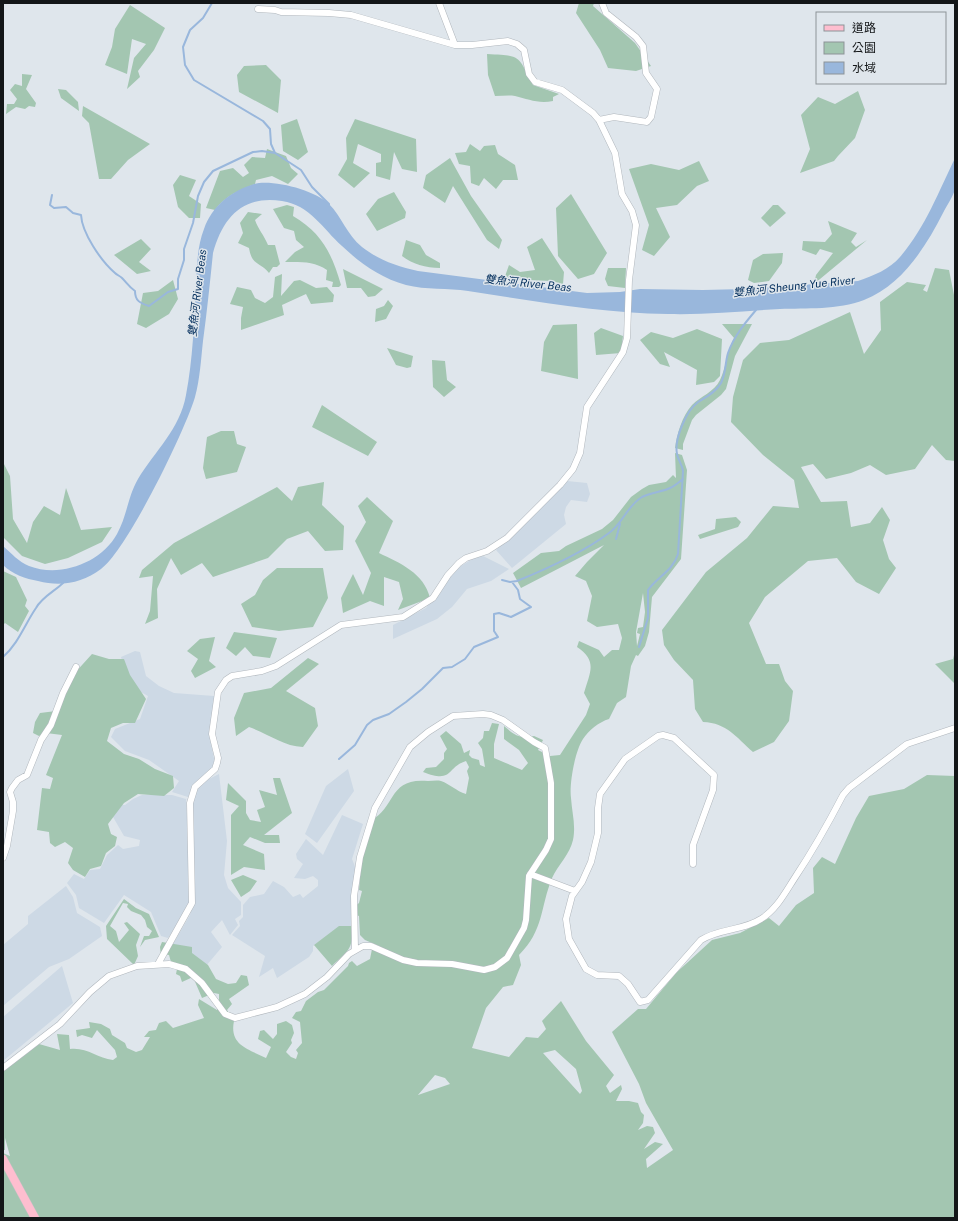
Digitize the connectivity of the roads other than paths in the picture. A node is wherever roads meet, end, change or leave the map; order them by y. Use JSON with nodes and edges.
{"nodes":[{"id":1,"x":439,"y":3,"type":"edge"},
{"id":2,"x":602,"y":3,"type":"edge"},
{"id":3,"x":258,"y":9,"type":"dead end"},
{"id":4,"x":455,"y":44,"type":"junction"},
{"id":5,"x":599,"y":120,"type":"junction"},
{"id":6,"x":76,"y":667,"type":"dead end"},
{"id":7,"x":955,"y":728,"type":"edge"},
{"id":8,"x":3,"y":858,"type":"edge"},
{"id":9,"x":693,"y":864,"type":"dead end"},
{"id":10,"x":530,"y":874,"type":"junction"},
{"id":11,"x":575,"y":891,"type":"junction"},
{"id":12,"x":355,"y":949,"type":"junction"},
{"id":13,"x":158,"y":964,"type":"junction"},
{"id":14,"x":3,"y":1068,"type":"edge"},
{"id":15,"x":3,"y":1159,"type":"edge"},
{"id":16,"x":35,"y":1218,"type":"edge"}],
"edges":[{"from":1,"to":4,"type":"street"},
{"from":2,"to":5,"type":"street"},
{"from":3,"to":4,"type":"street"},
{"from":4,"to":5,"type":"street"},
{"from":5,"to":13,"type":"street"},
{"from":6,"to":8,"type":"street"},
{"from":7,"to":11,"type":"street"},
{"from":9,"to":11,"type":"street"},
{"from":10,"to":11,"type":"street"},
{"from":10,"to":12,"type":"street"},
{"from":10,"to":12,"type":"street"},
{"from":12,"to":13,"type":"street"},
{"from":13,"to":14,"type":"street"},
{"from":15,"to":16,"type":"main road"}]}
